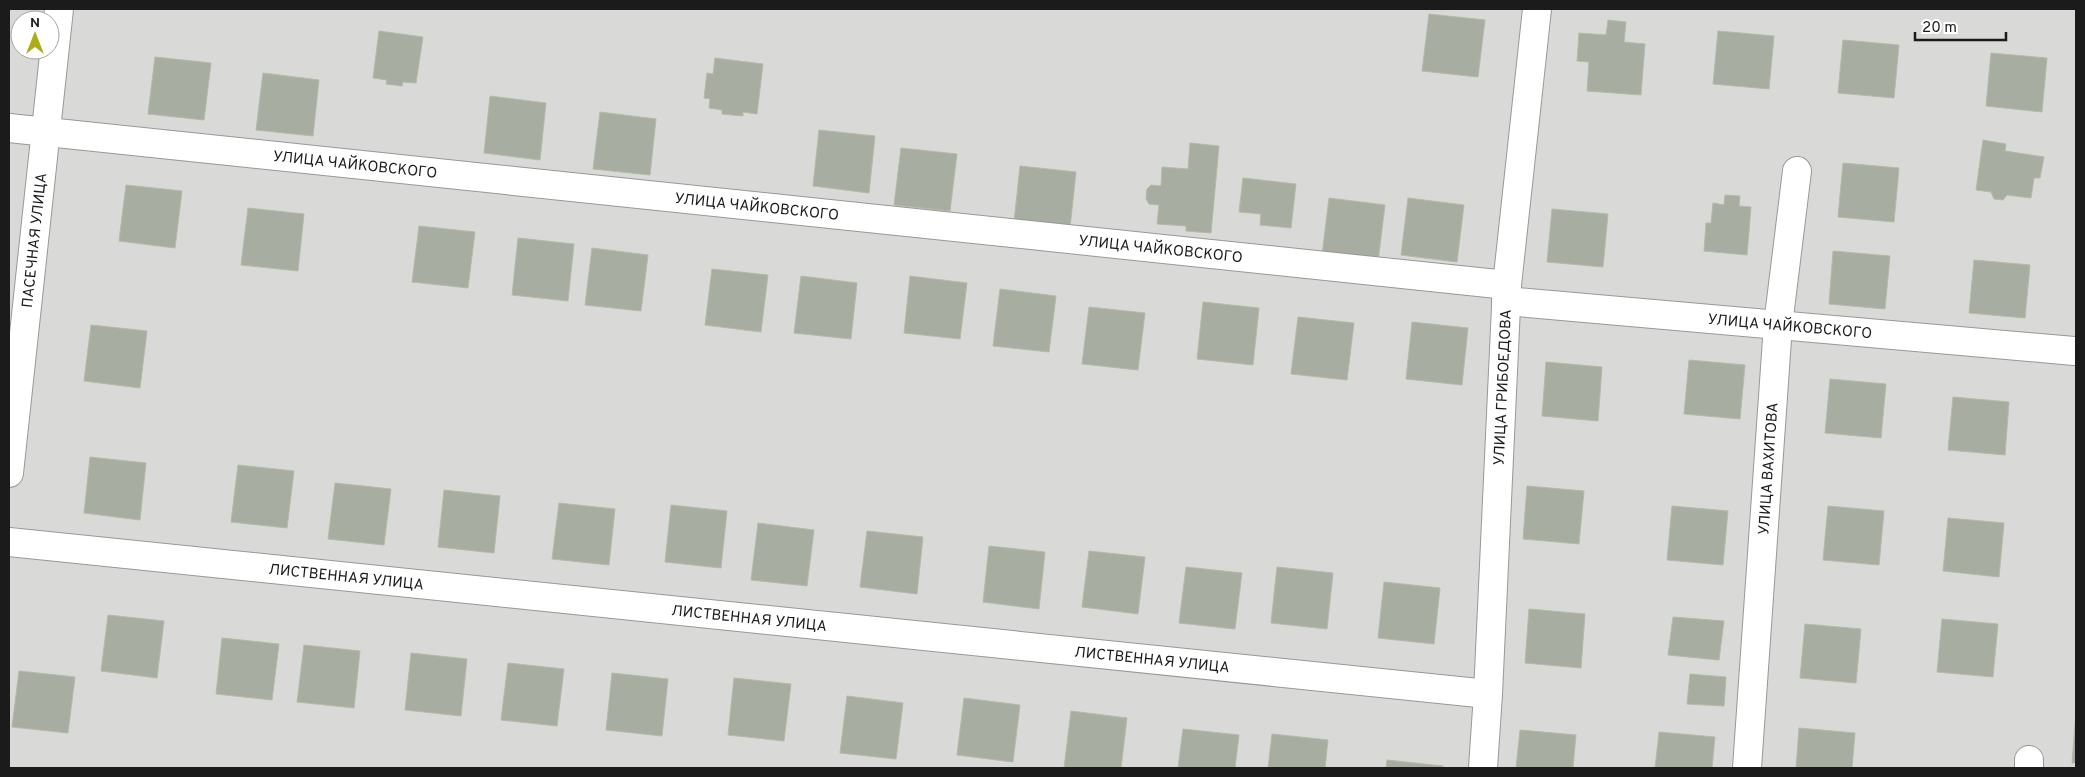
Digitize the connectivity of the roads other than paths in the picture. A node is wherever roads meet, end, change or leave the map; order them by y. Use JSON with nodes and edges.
{"nodes":[{"id":1,"x":59,"y":9,"type":"edge"},
{"id":2,"x":1537,"y":9,"type":"edge"},
{"id":3,"x":9,"y":128,"type":"edge"},
{"id":4,"x":46,"y":132,"type":"junction"},
{"id":5,"x":1797,"y":171,"type":"dead end"},
{"id":6,"x":1506,"y":293,"type":"junction"},
{"id":7,"x":1778,"y":325,"type":"junction"},
{"id":8,"x":2074,"y":351,"type":"dead end"},
{"id":9,"x":9,"y":473,"type":"edge"},
{"id":10,"x":9,"y":542,"type":"edge"},
{"id":11,"x":1488,"y":694,"type":"junction"},
{"id":12,"x":1483,"y":768,"type":"edge"},
{"id":13,"x":1747,"y":768,"type":"edge"}],
"edges":[{"from":1,"to":4,"type":"street","name":"ПАСЕЧНАЯ УЛИЦА"},
{"from":2,"to":6,"type":"street","name":"УЛИЦА ГРИБОЕДОВА"},
{"from":3,"to":4,"type":"street","name":"УЛИЦА ЧАЙКОВСКОГО"},
{"from":4,"to":6,"type":"street","name":"УЛИЦА ЧАЙКОВСКОГО"},
{"from":4,"to":9,"type":"street","name":"ПАСЕЧНАЯ УЛИЦА"},
{"from":5,"to":7,"type":"street","name":"УЛИЦА ВАХИТОВА"},
{"from":6,"to":7,"type":"street","name":"УЛИЦА ЧАЙКОВСКОГО"},
{"from":6,"to":11,"type":"street","name":"УЛИЦА ГРИБОЕДОВА"},
{"from":7,"to":8,"type":"street","name":"УЛИЦА ЧАЙКОВСКОГО"},
{"from":7,"to":13,"type":"street","name":"УЛИЦА ВАХИТОВА"},
{"from":10,"to":11,"type":"street","name":"ЛИСТВЕННАЯ УЛИЦА"},
{"from":11,"to":12,"type":"street","name":"УЛИЦА ГРИБОЕДОВА"}]}
